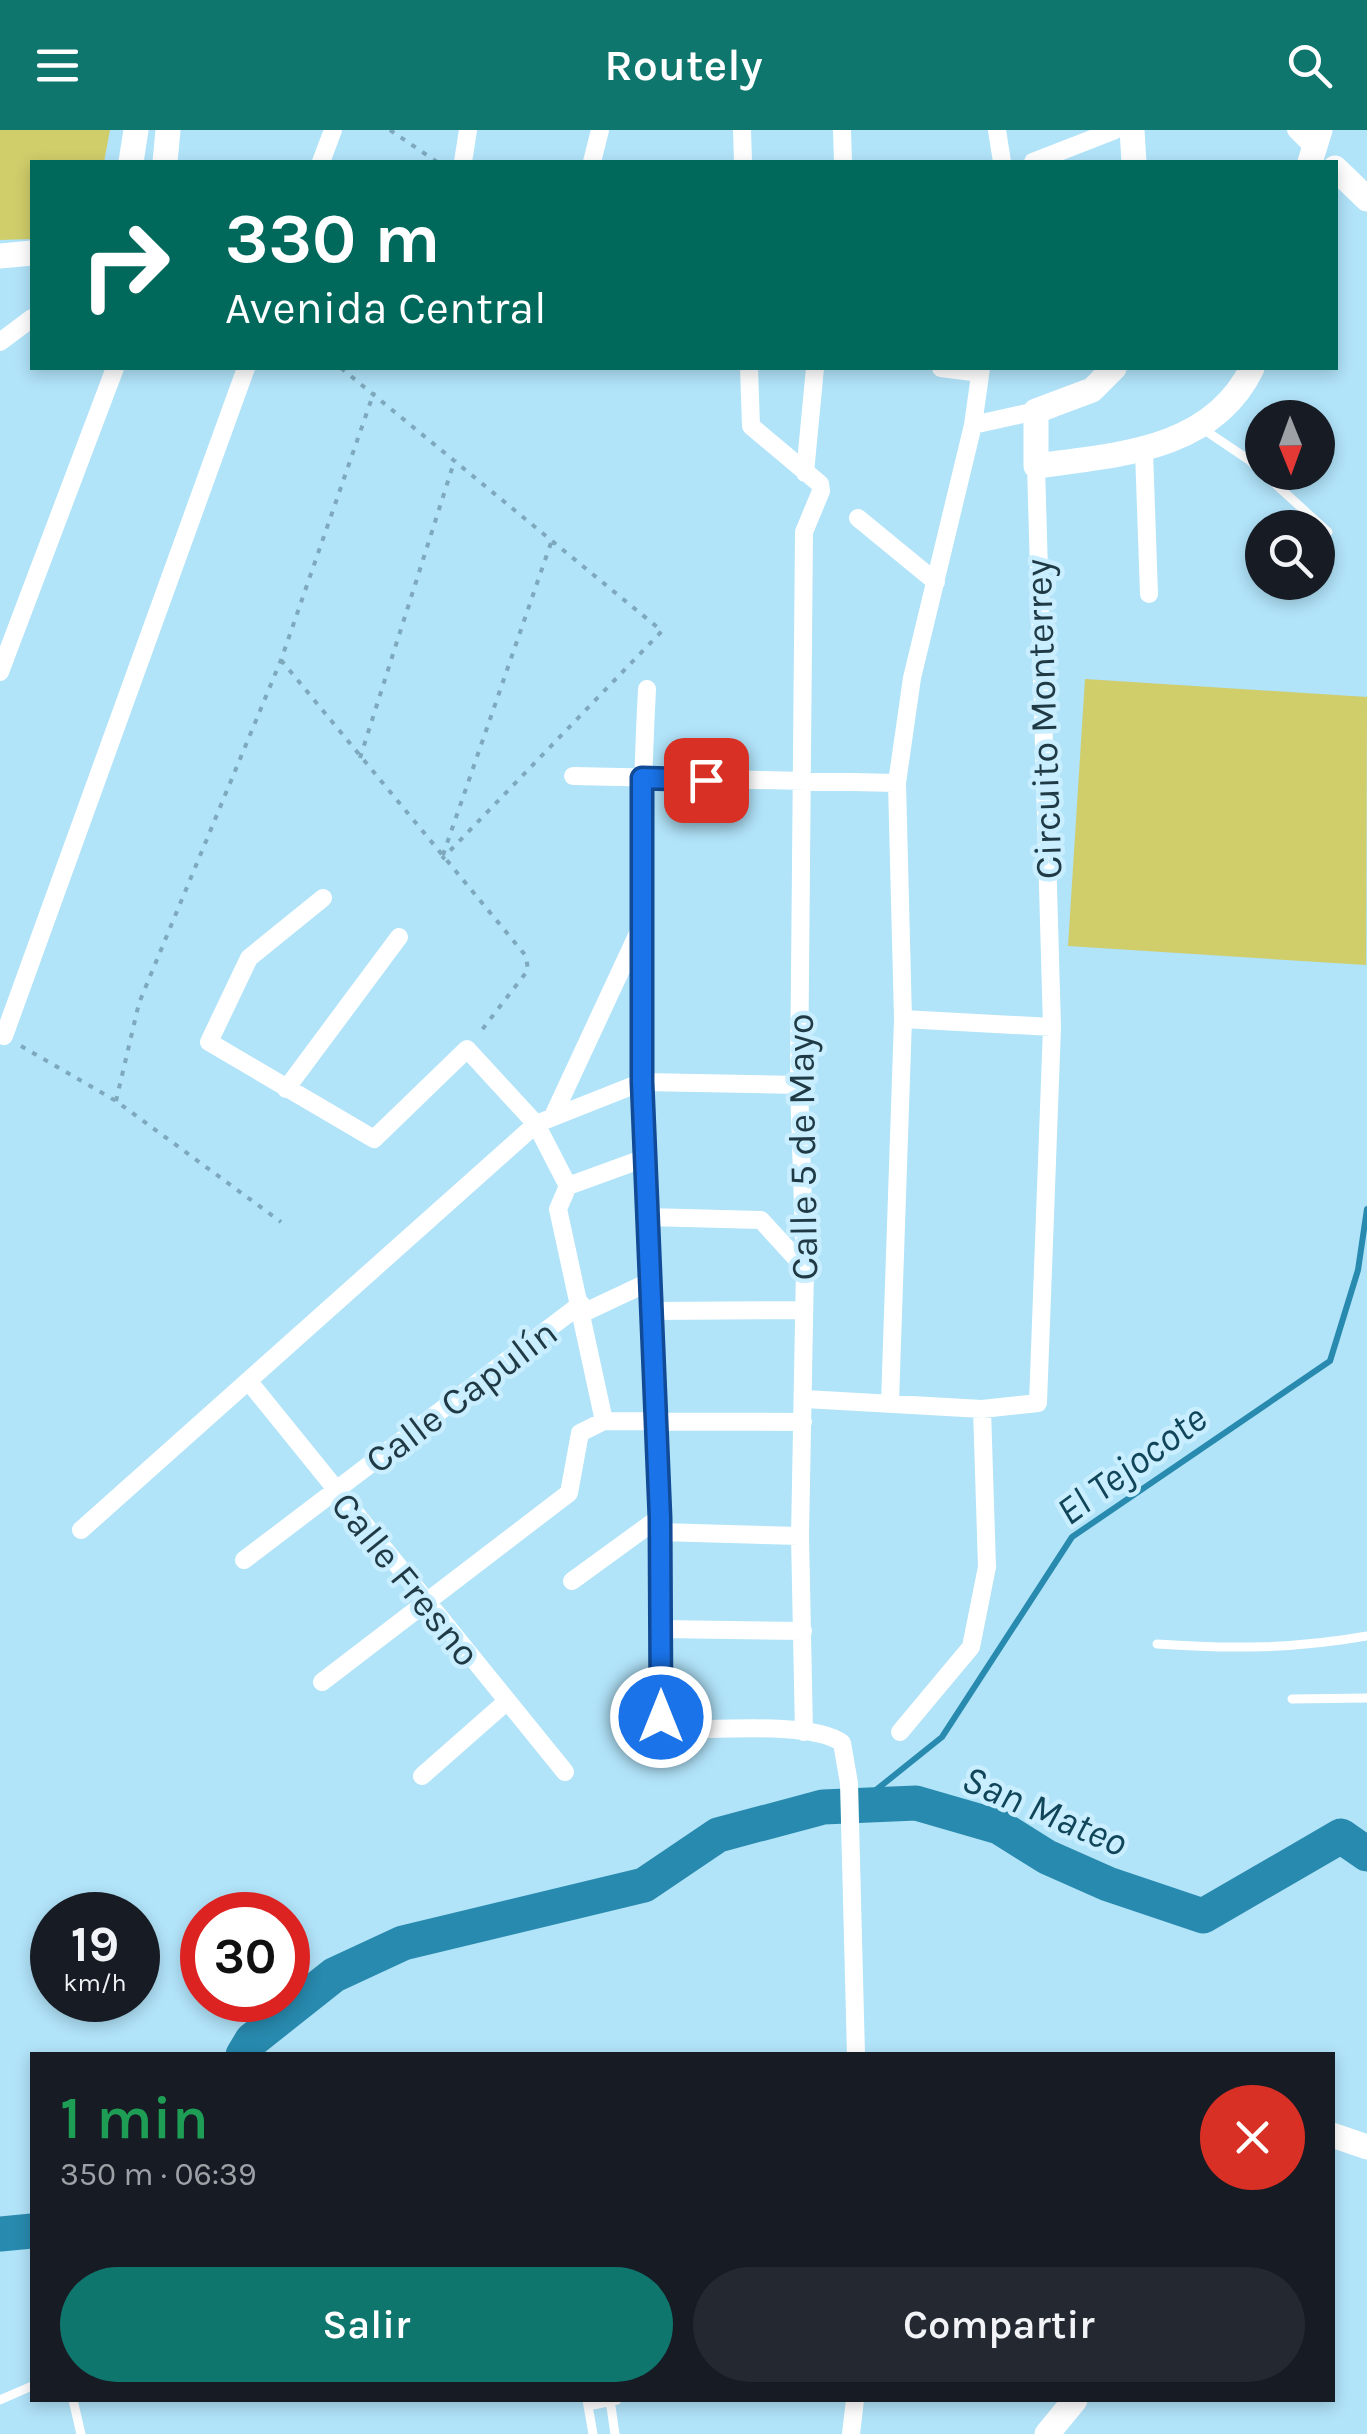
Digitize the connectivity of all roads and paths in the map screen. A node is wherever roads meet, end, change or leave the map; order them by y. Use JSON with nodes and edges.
{"nodes":[{"id":1,"x":136,"y":130,"type":"edge"},
{"id":2,"x":168,"y":130,"type":"edge"},
{"id":3,"x":333,"y":130,"type":"edge"},
{"id":4,"x":390,"y":130,"type":"edge"},
{"id":5,"x":468,"y":130,"type":"edge"},
{"id":6,"x":600,"y":130,"type":"edge"},
{"id":7,"x":742,"y":130,"type":"edge"},
{"id":8,"x":842,"y":130,"type":"edge"},
{"id":9,"x":997,"y":130,"type":"edge"},
{"id":10,"x":1115,"y":130,"type":"edge"},
{"id":11,"x":1132,"y":130,"type":"edge"},
{"id":12,"x":131,"y":160,"type":"edge"},
{"id":13,"x":165,"y":160,"type":"edge"},
{"id":14,"x":322,"y":160,"type":"edge"},
{"id":15,"x":434,"y":160,"type":"edge"},
{"id":16,"x":463,"y":160,"type":"edge"},
{"id":17,"x":592,"y":160,"type":"edge"},
{"id":18,"x":743,"y":160,"type":"edge"},
{"id":19,"x":843,"y":160,"type":"edge"},
{"id":20,"x":1002,"y":160,"type":"edge"},
{"id":21,"x":1038,"y":160,"type":"edge"},
{"id":22,"x":1134,"y":160,"type":"edge"},
{"id":23,"x":1338,"y":171,"type":"edge"},
{"id":24,"x":1367,"y":198,"type":"edge"},
{"id":25,"x":30,"y":253,"type":"edge"},
{"id":26,"x":0,"y":256,"type":"edge"},
{"id":27,"x":30,"y":320,"type":"edge"},
{"id":28,"x":0,"y":342,"type":"edge"},
{"id":29,"x":114,"y":370,"type":"edge"},
{"id":30,"x":245,"y":370,"type":"edge"},
{"id":31,"x":344,"y":370,"type":"edge"},
{"id":32,"x":749,"y":370,"type":"edge"},
{"id":33,"x":815,"y":370,"type":"edge"},
{"id":34,"x":980,"y":370,"type":"edge"},
{"id":35,"x":1112,"y":370,"type":"edge"},
{"id":36,"x":1251,"y":370,"type":"edge"},
{"id":37,"x":374,"y":392,"type":"junction"},
{"id":38,"x":1036,"y":411,"type":"junction"},
{"id":39,"x":973,"y":425,"type":"junction"},
{"id":40,"x":1201,"y":427,"type":"junction"},
{"id":41,"x":1144,"y":450,"type":"junction"},
{"id":42,"x":455,"y":459,"type":"junction"},
{"id":43,"x":1036,"y":466,"type":"junction"},
{"id":44,"x":812,"y":479,"type":"junction"},
{"id":45,"x":1304,"y":510,"type":"edge"},
{"id":46,"x":858,"y":518,"type":"dead end"},
{"id":47,"x":552,"y":540,"type":"junction"},
{"id":48,"x":936,"y":582,"type":"junction"},
{"id":49,"x":1149,"y":594,"type":"dead end"},
{"id":50,"x":280,"y":660,"type":"junction"},
{"id":51,"x":0,"y":672,"type":"edge"},
{"id":52,"x":647,"y":688,"type":"dead end"},
{"id":53,"x":360,"y":758,"type":"junction"},
{"id":54,"x":573,"y":776,"type":"dead end"},
{"id":55,"x":642,"y":778,"type":"junction"},
{"id":56,"x":802,"y":783,"type":"junction"},
{"id":57,"x":897,"y":783,"type":"junction"},
{"id":58,"x":442,"y":860,"type":"junction"},
{"id":59,"x":323,"y":898,"type":"dead end"},
{"id":60,"x":642,"y":923,"type":"junction"},
{"id":61,"x":399,"y":937,"type":"dead end"},
{"id":62,"x":903,"y":1019,"type":"junction"},
{"id":63,"x":1052,"y":1027,"type":"junction"},
{"id":64,"x":4,"y":1036,"type":"joint"},
{"id":65,"x":467,"y":1049,"type":"junction"},
{"id":66,"x":642,"y":1082,"type":"junction"},
{"id":67,"x":799,"y":1085,"type":"junction"},
{"id":68,"x":286,"y":1089,"type":"junction"},
{"id":69,"x":116,"y":1101,"type":"junction"},
{"id":70,"x":554,"y":1114,"type":"junction"},
{"id":71,"x":536,"y":1124,"type":"junction"},
{"id":72,"x":645,"y":1158,"type":"junction"},
{"id":73,"x":568,"y":1186,"type":"junction"},
{"id":74,"x":647,"y":1217,"type":"junction"},
{"id":75,"x":282,"y":1222,"type":"dead end"},
{"id":76,"x":805,"y":1268,"type":"junction"},
{"id":77,"x":651,"y":1281,"type":"junction"},
{"id":78,"x":582,"y":1308,"type":"junction"},
{"id":79,"x":804,"y":1310,"type":"junction"},
{"id":80,"x":652,"y":1311,"type":"junction"},
{"id":81,"x":250,"y":1383,"type":"junction"},
{"id":82,"x":805,"y":1399,"type":"junction"},
{"id":83,"x":890,"y":1402,"type":"junction"},
{"id":84,"x":982,"y":1408,"type":"junction"},
{"id":85,"x":604,"y":1421,"type":"junction"},
{"id":86,"x":654,"y":1422,"type":"junction"},
{"id":87,"x":803,"y":1422,"type":"junction"},
{"id":88,"x":334,"y":1491,"type":"junction"},
{"id":89,"x":660,"y":1525,"type":"junction"},
{"id":90,"x":81,"y":1530,"type":"dead end"},
{"id":91,"x":800,"y":1536,"type":"junction"},
{"id":92,"x":244,"y":1560,"type":"dead end"},
{"id":93,"x":572,"y":1581,"type":"dead end"},
{"id":94,"x":428,"y":1604,"type":"junction"},
{"id":95,"x":662,"y":1629,"type":"junction"},
{"id":96,"x":803,"y":1630,"type":"junction"},
{"id":97,"x":1367,"y":1636,"type":"edge"},
{"id":98,"x":1157,"y":1644,"type":"dead end"},
{"id":99,"x":322,"y":1682,"type":"dead end"},
{"id":100,"x":1367,"y":1698,"type":"edge"},
{"id":101,"x":1292,"y":1699,"type":"dead end"},
{"id":102,"x":506,"y":1702,"type":"junction"},
{"id":103,"x":804,"y":1732,"type":"junction"},
{"id":104,"x":900,"y":1732,"type":"dead end"},
{"id":105,"x":565,"y":1772,"type":"dead end"},
{"id":106,"x":422,"y":1776,"type":"dead end"},
{"id":107,"x":856,"y":2052,"type":"edge"},
{"id":108,"x":1335,"y":2135,"type":"edge"},
{"id":109,"x":1367,"y":2147,"type":"edge"},
{"id":110,"x":30,"y":2387,"type":"edge"},
{"id":111,"x":0,"y":2400,"type":"edge"},
{"id":112,"x":73,"y":2402,"type":"edge"},
{"id":113,"x":613,"y":2402,"type":"edge"},
{"id":114,"x":855,"y":2402,"type":"edge"},
{"id":115,"x":1072,"y":2402,"type":"edge"},
{"id":116,"x":588,"y":2403,"type":"edge"},
{"id":117,"x":80,"y":2434,"type":"edge"},
{"id":118,"x":593,"y":2434,"type":"edge"},
{"id":119,"x":615,"y":2434,"type":"edge"},
{"id":120,"x":852,"y":2434,"type":"edge"},
{"id":121,"x":867,"y":2434,"type":"edge"},
{"id":122,"x":1047,"y":2434,"type":"edge"}],
"edges":[{"from":1,"to":12,"type":"street"},
{"from":2,"to":13,"type":"street"},
{"from":3,"to":14,"type":"street"},
{"from":4,"to":15,"type":"path"},
{"from":5,"to":16,"type":"street"},
{"from":6,"to":17,"type":"street"},
{"from":7,"to":18,"type":"street"},
{"from":8,"to":19,"type":"street"},
{"from":9,"to":20,"type":"street"},
{"from":10,"to":21,"type":"street"},
{"from":11,"to":22,"type":"street"},
{"from":23,"to":24,"type":"street"},
{"from":25,"to":26,"type":"street"},
{"from":27,"to":28,"type":"street"},
{"from":29,"to":51,"type":"street"},
{"from":30,"to":64,"type":"street"},
{"from":31,"to":37,"type":"path"},
{"from":32,"to":44,"type":"street"},
{"from":33,"to":44,"type":"street","name":"Calle 5 de Mayo"},
{"from":34,"to":39,"type":"street"},
{"from":35,"to":38,"type":"street"},
{"from":36,"to":40,"type":"street"},
{"from":37,"to":42,"type":"path"},
{"from":37,"to":50,"type":"path"},
{"from":38,"to":39,"type":"street"},
{"from":38,"to":43,"type":"street","name":"Circuito Monterrey"},
{"from":39,"to":48,"type":"street"},
{"from":40,"to":41,"type":"street"},
{"from":40,"to":45,"type":"lane"},
{"from":41,"to":43,"type":"street"},
{"from":41,"to":49,"type":"street"},
{"from":42,"to":47,"type":"path"},
{"from":42,"to":53,"type":"path"},
{"from":43,"to":63,"type":"street","name":"Circuito Monterrey"},
{"from":44,"to":56,"type":"street","name":"Calle 5 de Mayo"},
{"from":46,"to":48,"type":"street"},
{"from":47,"to":58,"type":"path"},
{"from":47,"to":58,"type":"path"},
{"from":48,"to":57,"type":"street"},
{"from":50,"to":53,"type":"path"},
{"from":50,"to":69,"type":"path"},
{"from":52,"to":55,"type":"street"},
{"from":53,"to":58,"type":"path"},
{"from":54,"to":55,"type":"street"},
{"from":55,"to":56,"type":"street"},
{"from":55,"to":60,"type":"street"},
{"from":56,"to":57,"type":"street"},
{"from":56,"to":67,"type":"street","name":"Calle 5 de Mayo"},
{"from":57,"to":62,"type":"street"},
{"from":58,"to":65,"type":"path"},
{"from":59,"to":68,"type":"street"},
{"from":60,"to":66,"type":"street"},
{"from":60,"to":70,"type":"street"},
{"from":61,"to":68,"type":"street"},
{"from":62,"to":63,"type":"street"},
{"from":62,"to":83,"type":"street"},
{"from":63,"to":84,"type":"street","name":"Circuito Monterrey"},
{"from":64,"to":69,"type":"path"},
{"from":65,"to":68,"type":"street"},
{"from":65,"to":71,"type":"street"},
{"from":66,"to":67,"type":"street"},
{"from":66,"to":70,"type":"street"},
{"from":66,"to":72,"type":"street"},
{"from":67,"to":76,"type":"street","name":"Calle 5 de Mayo"},
{"from":69,"to":75,"type":"path"},
{"from":70,"to":71,"type":"street"},
{"from":71,"to":73,"type":"street"},
{"from":71,"to":81,"type":"street"},
{"from":72,"to":73,"type":"street"},
{"from":72,"to":74,"type":"street"},
{"from":73,"to":78,"type":"street"},
{"from":74,"to":76,"type":"street"},
{"from":74,"to":77,"type":"street"},
{"from":76,"to":79,"type":"street","name":"Calle 5 de Mayo"},
{"from":77,"to":78,"type":"street","name":"Calle Capulín"},
{"from":77,"to":80,"type":"street"},
{"from":78,"to":85,"type":"street"},
{"from":78,"to":88,"type":"street","name":"Calle Capulín"},
{"from":79,"to":80,"type":"street"},
{"from":79,"to":82,"type":"street","name":"Calle 5 de Mayo"},
{"from":80,"to":86,"type":"street"},
{"from":81,"to":88,"type":"street","name":"Calle Fresno"},
{"from":81,"to":90,"type":"street"},
{"from":82,"to":83,"type":"street","name":"Circuito Monterrey"},
{"from":82,"to":87,"type":"street","name":"Calle 5 de Mayo"},
{"from":83,"to":84,"type":"street","name":"Circuito Monterrey"},
{"from":84,"to":104,"type":"street"},
{"from":85,"to":86,"type":"street"},
{"from":85,"to":94,"type":"street"},
{"from":86,"to":87,"type":"street"},
{"from":86,"to":89,"type":"street"},
{"from":87,"to":91,"type":"street","name":"Calle 5 de Mayo"},
{"from":88,"to":92,"type":"street","name":"Calle Capulín"},
{"from":88,"to":94,"type":"street","name":"Calle Fresno"},
{"from":89,"to":91,"type":"street"},
{"from":89,"to":93,"type":"street"},
{"from":89,"to":95,"type":"street"},
{"from":91,"to":96,"type":"street","name":"Calle 5 de Mayo"},
{"from":94,"to":99,"type":"street"},
{"from":94,"to":102,"type":"street","name":"Calle Fresno"},
{"from":95,"to":96,"type":"street"},
{"from":95,"to":103,"type":"street"},
{"from":96,"to":103,"type":"street","name":"Calle 5 de Mayo"},
{"from":97,"to":98,"type":"lane"},
{"from":100,"to":101,"type":"lane"},
{"from":102,"to":105,"type":"street","name":"Calle Fresno"},
{"from":102,"to":106,"type":"street"},
{"from":103,"to":107,"type":"street"},
{"from":108,"to":109,"type":"street"},
{"from":110,"to":111,"type":"lane"},
{"from":112,"to":117,"type":"lane"},
{"from":113,"to":119,"type":"lane"},
{"from":114,"to":120,"type":"street"},
{"from":115,"to":122,"type":"street"},
{"from":116,"to":118,"type":"lane"},
{"from":120,"to":121,"type":"street"}]}
